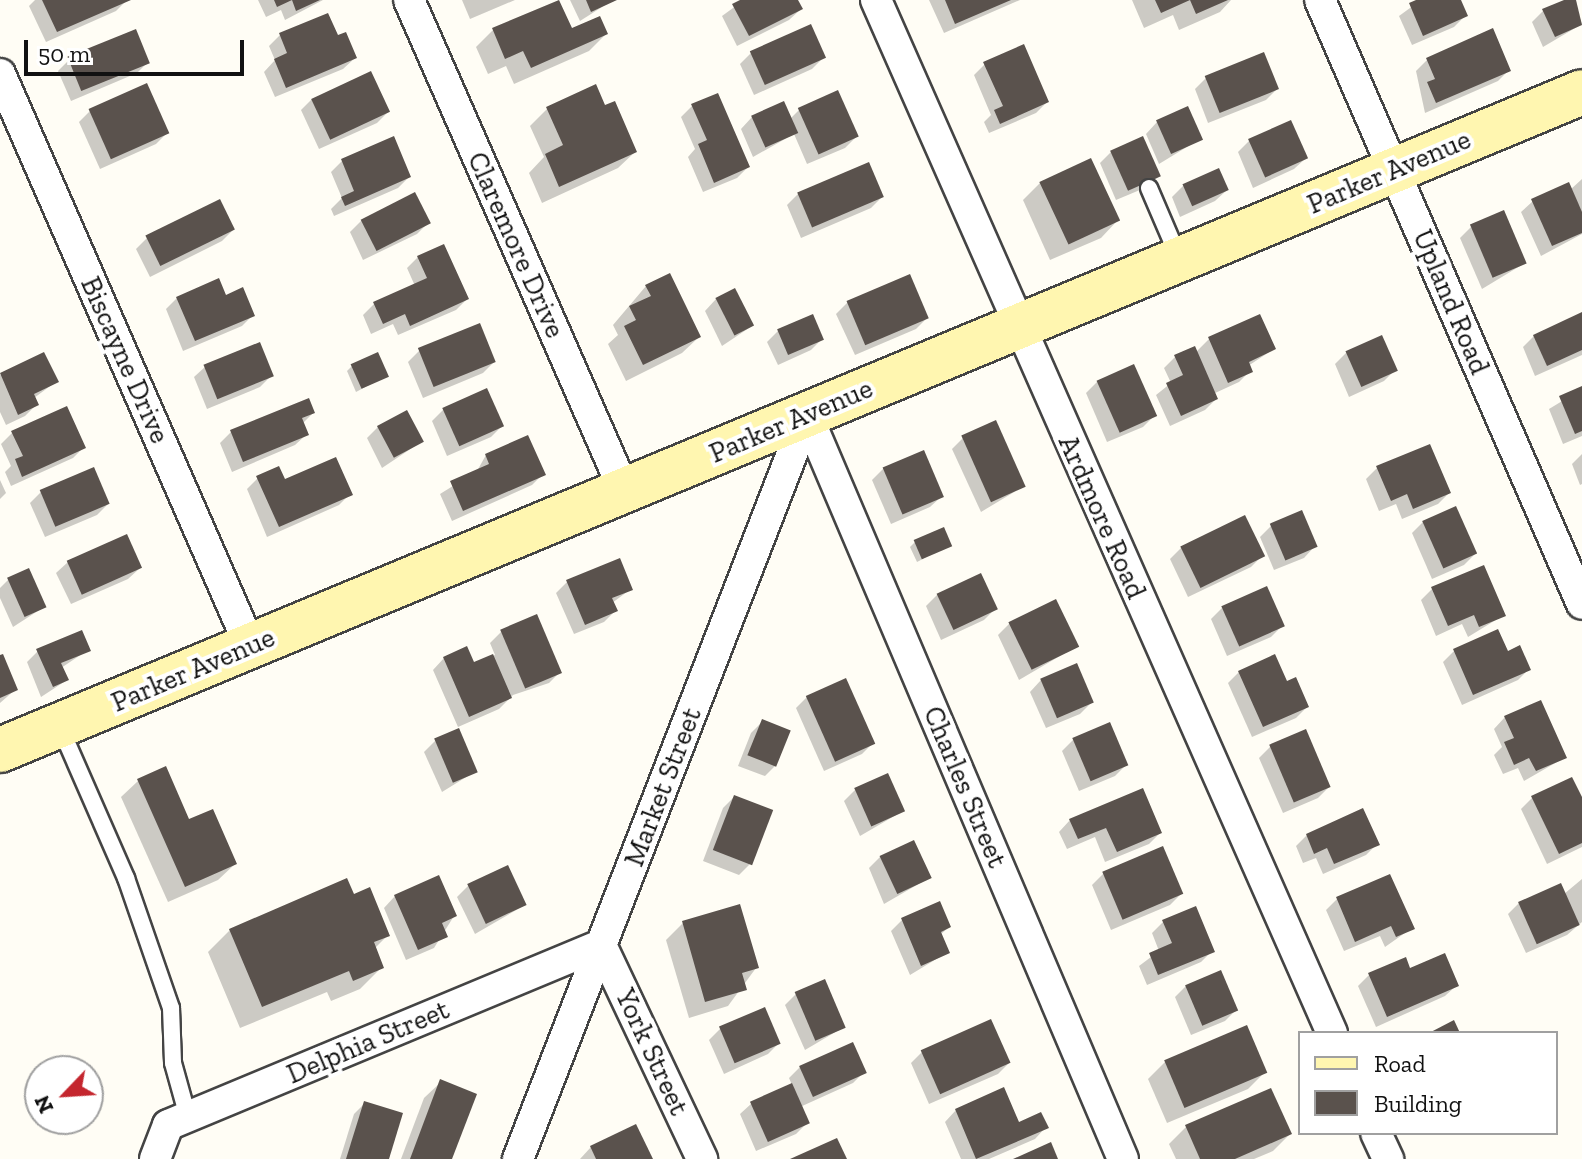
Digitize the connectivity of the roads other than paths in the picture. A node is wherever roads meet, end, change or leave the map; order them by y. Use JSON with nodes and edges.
{"nodes":[{"id":1,"x":409,"y":0,"type":"edge"},
{"id":2,"x":876,"y":0,"type":"edge"},
{"id":3,"x":1320,"y":0,"type":"edge"},
{"id":4,"x":0,"y":74,"type":"edge"},
{"id":5,"x":1582,"y":92,"type":"edge"},
{"id":6,"x":1394,"y":170,"type":"junction"},
{"id":7,"x":1149,"y":188,"type":"dead end"},
{"id":8,"x":1180,"y":259,"type":"junction"},
{"id":9,"x":1017,"y":327,"type":"junction"},
{"id":10,"x":807,"y":415,"type":"junction"},
{"id":11,"x":624,"y":490,"type":"junction"},
{"id":12,"x":1582,"y":604,"type":"edge"},
{"id":13,"x":250,"y":646,"type":"junction"},
{"id":14,"x":59,"y":726,"type":"junction"},
{"id":15,"x":0,"y":750,"type":"edge"},
{"id":16,"x":601,"y":945,"type":"junction"},
{"id":17,"x":1331,"y":1031,"type":"edge"},
{"id":18,"x":188,"y":1117,"type":"junction"},
{"id":19,"x":1377,"y":1135,"type":"edge"},
{"id":20,"x":155,"y":1159,"type":"edge"},
{"id":21,"x":518,"y":1159,"type":"edge"},
{"id":22,"x":702,"y":1159,"type":"edge"},
{"id":23,"x":1123,"y":1159,"type":"edge"},
{"id":24,"x":1388,"y":1159,"type":"edge"}],
"edges":[{"from":1,"to":11,"type":"street","name":"Claremore Drive"},
{"from":2,"to":9,"type":"street","name":"Ardmore Road"},
{"from":3,"to":6,"type":"street","name":"Upland Road"},
{"from":4,"to":13,"type":"street","name":"Biscayne Drive"},
{"from":5,"to":6,"type":"street","name":"Parker Avenue"},
{"from":6,"to":8,"type":"street","name":"Parker Avenue"},
{"from":6,"to":12,"type":"street","name":"Upland Road"},
{"from":7,"to":8,"type":"lane"},
{"from":8,"to":9,"type":"street","name":"Parker Avenue"},
{"from":9,"to":10,"type":"street","name":"Parker Avenue"},
{"from":9,"to":17,"type":"street","name":"Ardmore Road"},
{"from":10,"to":11,"type":"street","name":"Parker Avenue"},
{"from":10,"to":16,"type":"street","name":"Market Street"},
{"from":10,"to":23,"type":"street","name":"Charles Street"},
{"from":11,"to":13,"type":"street","name":"Parker Avenue"},
{"from":13,"to":14,"type":"street","name":"Parker Avenue"},
{"from":14,"to":15,"type":"street","name":"Parker Avenue"},
{"from":14,"to":18,"type":"lane"},
{"from":16,"to":18,"type":"street","name":"Delphia Street"},
{"from":16,"to":21,"type":"street","name":"Market Street"},
{"from":16,"to":22,"type":"street","name":"York Street"},
{"from":18,"to":20,"type":"street","name":"Delphia Street"},
{"from":19,"to":24,"type":"street"}]}
